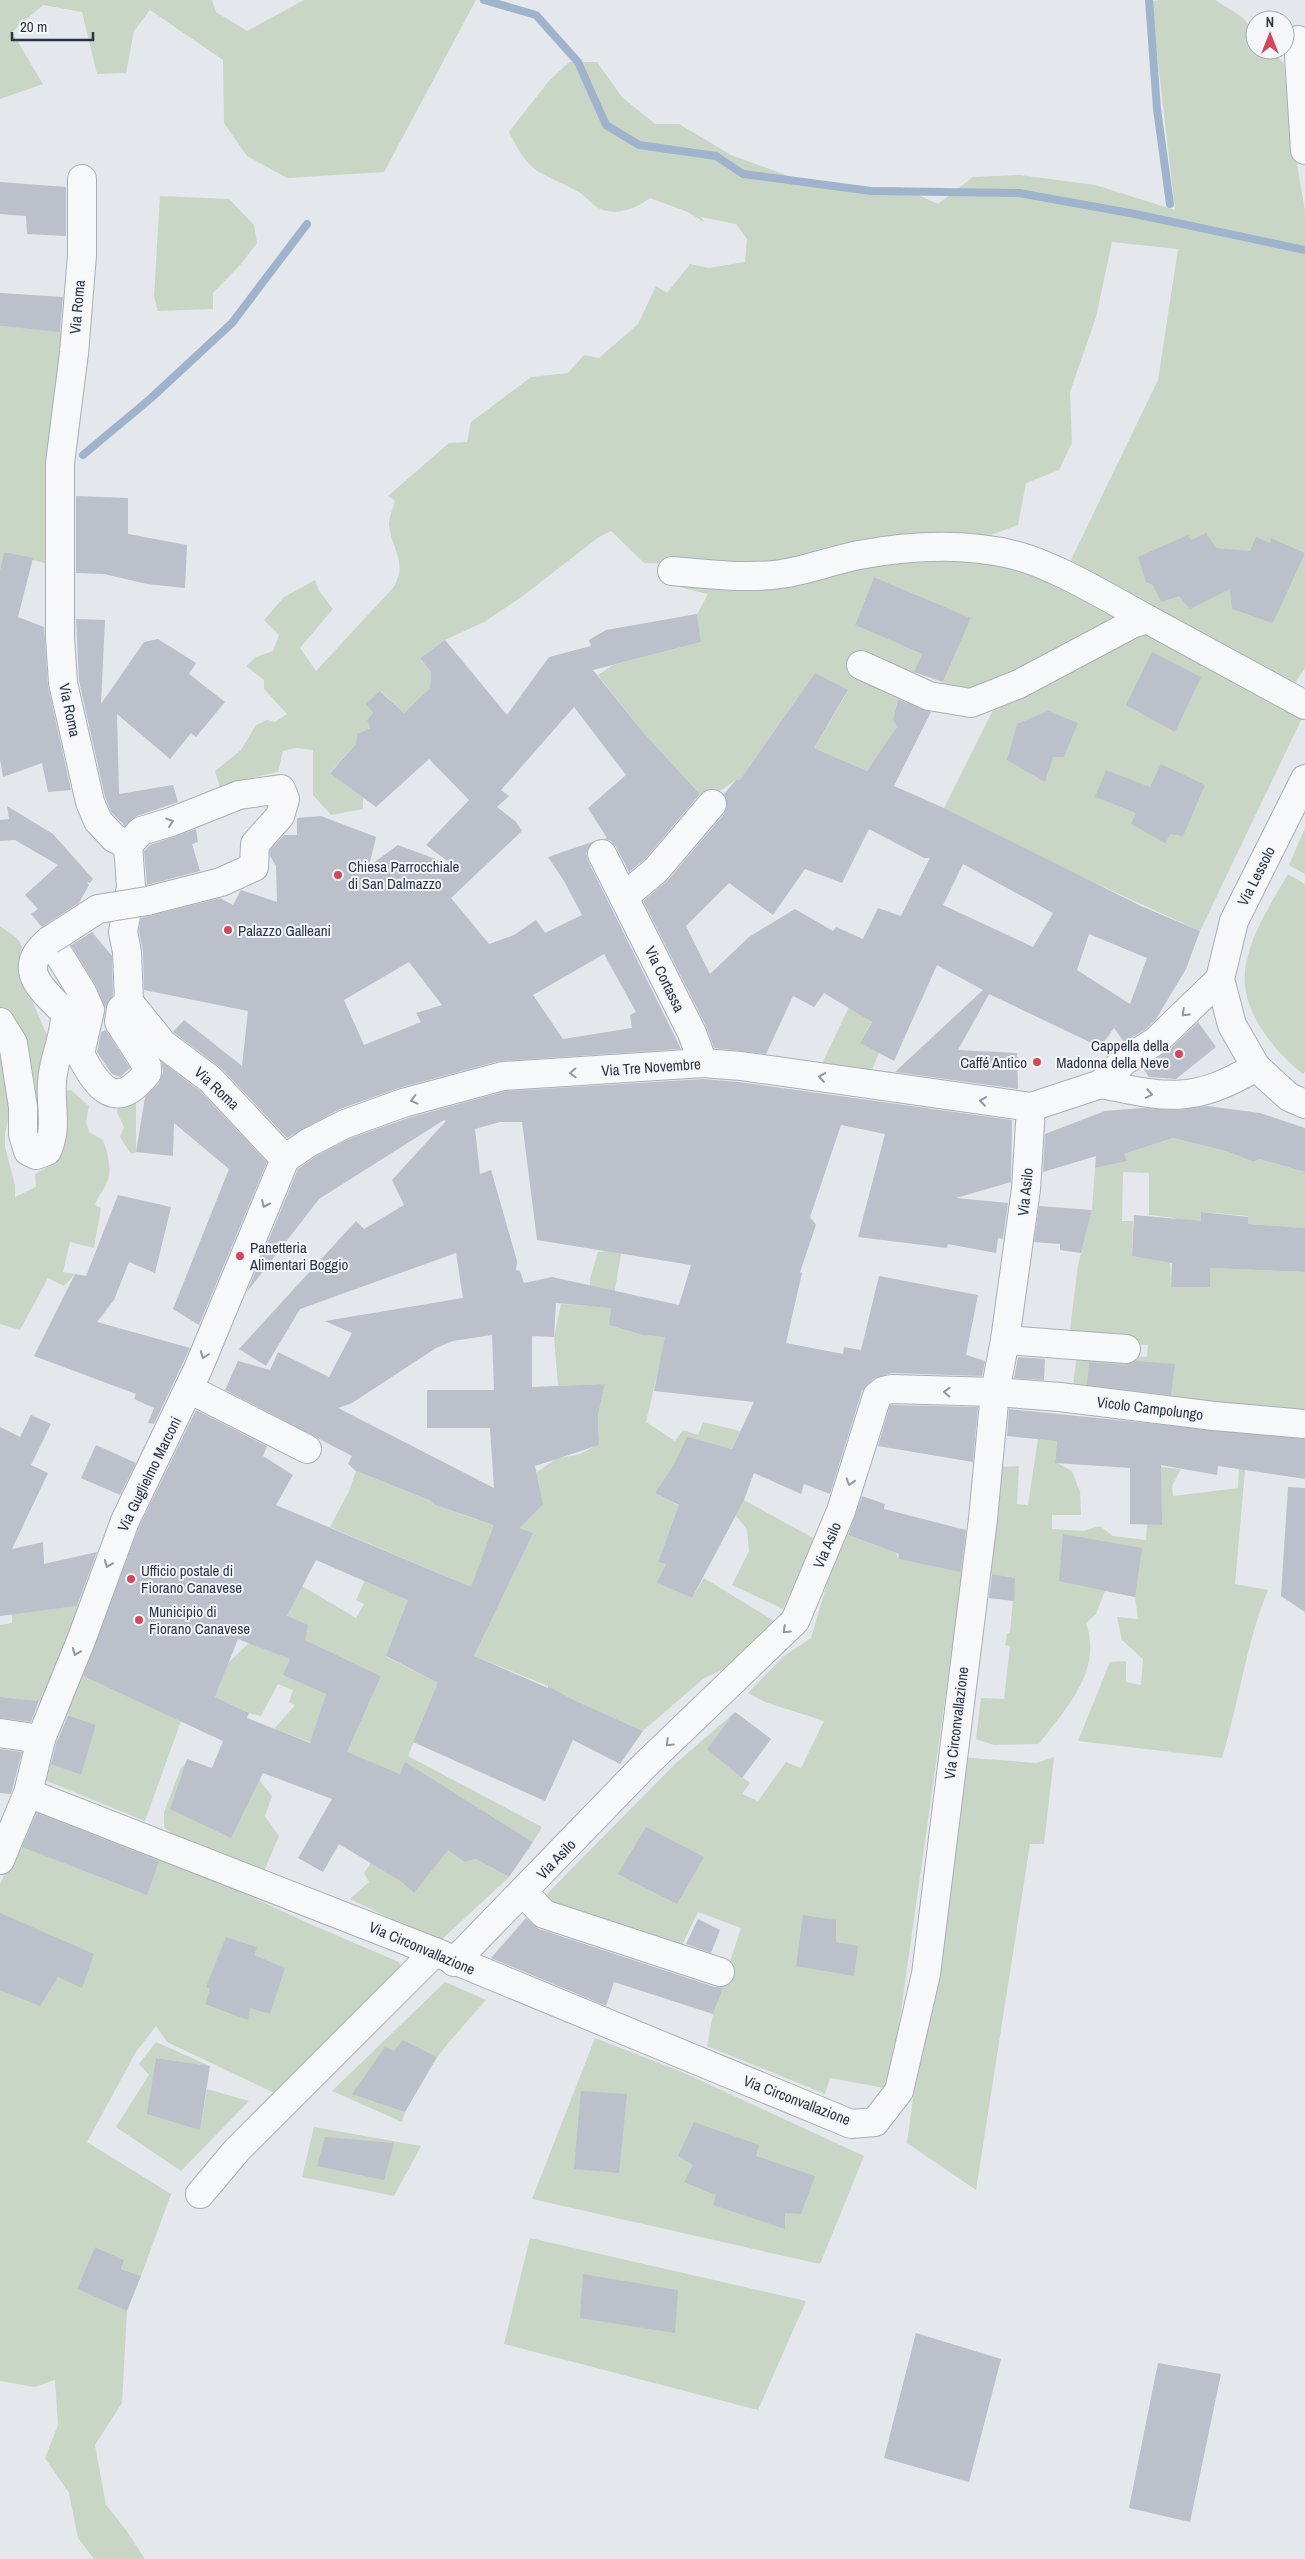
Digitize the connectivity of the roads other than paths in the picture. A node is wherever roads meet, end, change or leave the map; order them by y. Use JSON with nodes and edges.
{"nodes":[{"id":1,"x":1298,"y":40,"type":"dead end"},
{"id":2,"x":1305,"y":150,"type":"edge"},
{"id":3,"x":82,"y":179,"type":"dead end"},
{"id":4,"x":672,"y":570,"type":"dead end"},
{"id":5,"x":1147,"y":618,"type":"junction"},
{"id":6,"x":860,"y":665,"type":"dead end"},
{"id":7,"x":1305,"y":705,"type":"edge"},
{"id":8,"x":1305,"y":779,"type":"edge"},
{"id":9,"x":712,"y":804,"type":"dead end"},
{"id":10,"x":128,"y":845,"type":"junction"},
{"id":11,"x":602,"y":854,"type":"dead end"},
{"id":12,"x":625,"y":896,"type":"junction"},
{"id":13,"x":50,"y":940,"type":"junction"},
{"id":14,"x":1220,"y":979,"type":"junction"},
{"id":15,"x":129,"y":1002,"type":"junction"},
{"id":16,"x":0,"y":1022,"type":"edge"},
{"id":17,"x":703,"y":1063,"type":"junction"},
{"id":18,"x":1256,"y":1068,"type":"junction"},
{"id":19,"x":1101,"y":1084,"type":"junction"},
{"id":20,"x":1305,"y":1104,"type":"edge"},
{"id":21,"x":1031,"y":1107,"type":"junction"},
{"id":22,"x":285,"y":1160,"type":"junction"},
{"id":23,"x":1005,"y":1340,"type":"junction"},
{"id":24,"x":1126,"y":1349,"type":"dead end"},
{"id":25,"x":189,"y":1389,"type":"junction"},
{"id":26,"x":995,"y":1392,"type":"junction"},
{"id":27,"x":1305,"y":1424,"type":"edge"},
{"id":28,"x":307,"y":1449,"type":"dead end"},
{"id":29,"x":0,"y":1733,"type":"edge"},
{"id":30,"x":40,"y":1739,"type":"junction"},
{"id":31,"x":28,"y":1793,"type":"junction"},
{"id":32,"x":0,"y":1860,"type":"edge"},
{"id":33,"x":524,"y":1893,"type":"junction"},
{"id":34,"x":444,"y":1957,"type":"junction"},
{"id":35,"x":720,"y":1972,"type":"dead end"},
{"id":36,"x":200,"y":2194,"type":"dead end"}],
"edges":[{"from":1,"to":2,"type":"street"},
{"from":3,"to":10,"type":"street","name":"Via Roma"},
{"from":4,"to":5,"type":"street"},
{"from":5,"to":6,"type":"street"},
{"from":5,"to":7,"type":"street"},
{"from":8,"to":14,"type":"street","name":"Via Lessolo"},
{"from":9,"to":12,"type":"street"},
{"from":10,"to":13,"type":"street","one_way":true,"bridge":true},
{"from":10,"to":15,"type":"street"},
{"from":11,"to":12,"type":"street","name":"Via Cortassa"},
{"from":12,"to":17,"type":"street","name":"Via Cortassa"},
{"from":13,"to":15,"type":"street"},
{"from":13,"to":16,"type":"street"},
{"from":14,"to":18,"type":"street"},
{"from":14,"to":19,"type":"street","one_way":true},
{"from":15,"to":22,"type":"street","name":"Via Roma"},
{"from":21,"to":17,"type":"street","name":"Via Tre Novembre","one_way":true},
{"from":17,"to":22,"type":"street","name":"Via Tre Novembre","one_way":true},
{"from":19,"to":18,"type":"street","one_way":true},
{"from":18,"to":20,"type":"street"},
{"from":19,"to":21,"type":"street"},
{"from":21,"to":23,"type":"street","name":"Via Asilo"},
{"from":22,"to":25,"type":"street","name":"Via Guglielmo Marconi","one_way":true},
{"from":23,"to":24,"type":"street"},
{"from":23,"to":26,"type":"street","name":"Via Asilo"},
{"from":25,"to":28,"type":"street"},
{"from":25,"to":30,"type":"street","name":"Via Guglielmo Marconi","one_way":true},
{"from":26,"to":27,"type":"street","name":"Vicolo Campolungo"},
{"from":26,"to":33,"type":"street","name":"Via Asilo","one_way":true},
{"from":26,"to":34,"type":"street","name":"Via Circonvallazione"},
{"from":29,"to":30,"type":"street"},
{"from":30,"to":31,"type":"street","name":"Via Guglielmo Marconi"},
{"from":31,"to":32,"type":"street","name":"Via Guglielmo Marconi"},
{"from":31,"to":34,"type":"street","name":"Via Circonvallazione"},
{"from":33,"to":34,"type":"street","name":"Via Asilo"},
{"from":33,"to":35,"type":"street"},
{"from":34,"to":36,"type":"street","name":"Via Asilo"}]}
